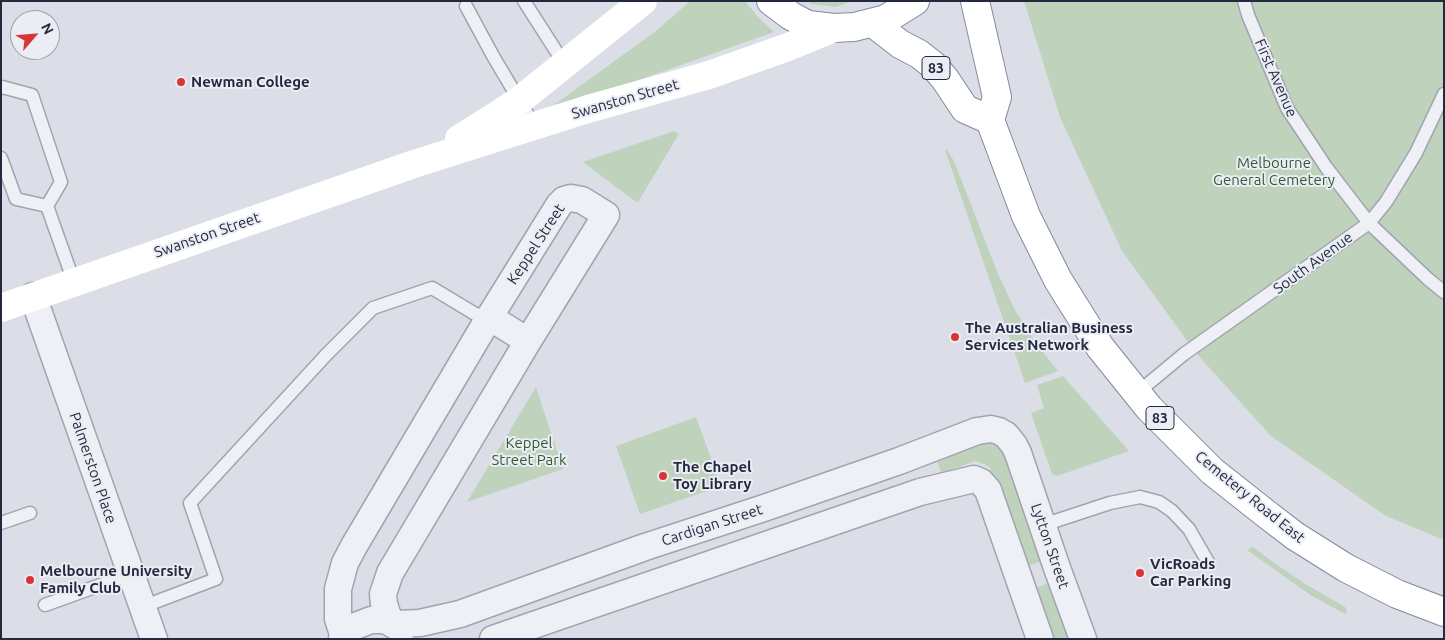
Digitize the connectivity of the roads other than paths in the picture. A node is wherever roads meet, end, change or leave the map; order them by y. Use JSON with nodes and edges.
{"nodes":[{"id":1,"x":524,"y":1,"type":"edge"},
{"id":2,"x":643,"y":1,"type":"edge"},
{"id":3,"x":771,"y":1,"type":"edge"},
{"id":4,"x":915,"y":1,"type":"edge"},
{"id":5,"x":975,"y":1,"type":"edge"},
{"id":6,"x":1244,"y":1,"type":"edge"},
{"id":7,"x":466,"y":6,"type":"dead end"},
{"id":8,"x":873,"y":23,"type":"junction"},
{"id":9,"x":834,"y":28,"type":"junction"},
{"id":10,"x":564,"y":65,"type":"junction"},
{"id":11,"x":1,"y":88,"type":"edge"},
{"id":12,"x":1444,"y":94,"type":"edge"},
{"id":13,"x":520,"y":100,"type":"junction"},
{"id":14,"x":990,"y":120,"type":"junction"},
{"id":15,"x":531,"y":127,"type":"junction"},
{"id":16,"x":1,"y":158,"type":"edge"},
{"id":17,"x":414,"y":164,"type":"junction"},
{"id":18,"x":47,"y":206,"type":"junction"},
{"id":19,"x":1369,"y":223,"type":"junction"},
{"id":20,"x":74,"y":282,"type":"junction"},
{"id":21,"x":1444,"y":292,"type":"edge"},
{"id":22,"x":33,"y":296,"type":"junction"},
{"id":23,"x":1,"y":308,"type":"edge"},
{"id":24,"x":488,"y":319,"type":"junction"},
{"id":25,"x":528,"y":341,"type":"junction"},
{"id":26,"x":1137,"y":393,"type":"junction"},
{"id":27,"x":1018,"y":453,"type":"joint"},
{"id":28,"x":764,"y":508,"type":"junction"},
{"id":29,"x":30,"y":513,"type":"dead end"},
{"id":30,"x":1,"y":523,"type":"edge"},
{"id":31,"x":1043,"y":525,"type":"junction"},
{"id":32,"x":776,"y":542,"type":"junction"},
{"id":33,"x":1208,"y":562,"type":"dead end"},
{"id":34,"x":1057,"y":568,"type":"junction"},
{"id":35,"x":579,"y":571,"type":"junction"},
{"id":36,"x":131,"y":574,"type":"junction"},
{"id":37,"x":1019,"y":581,"type":"junction"},
{"id":38,"x":45,"y":605,"type":"dead end"},
{"id":39,"x":590,"y":606,"type":"junction"},
{"id":40,"x":142,"y":607,"type":"junction"},
{"id":41,"x":1444,"y":612,"type":"edge"},
{"id":42,"x":398,"y":628,"type":"edge"},
{"id":43,"x":343,"y":638,"type":"edge"},
{"id":44,"x":154,"y":639,"type":"edge"},
{"id":45,"x":493,"y":639,"type":"edge"},
{"id":46,"x":1040,"y":639,"type":"edge"},
{"id":47,"x":1083,"y":639,"type":"edge"}],
"edges":[{"from":1,"to":10,"type":"lane"},
{"from":2,"to":10,"type":"main road","name":"Swanston Street"},
{"from":3,"to":9,"type":"main road"},
{"from":4,"to":8,"type":"main road"},
{"from":5,"to":14,"type":"main road"},
{"from":6,"to":19,"type":"lane","name":"First Avenue"},
{"from":7,"to":13,"type":"lane"},
{"from":8,"to":9,"type":"main road"},
{"from":8,"to":14,"type":"main road","number":"83"},
{"from":9,"to":15,"type":"main road","name":"Swanston Street"},
{"from":10,"to":13,"type":"main road","name":"Swanston Street"},
{"from":11,"to":18,"type":"lane"},
{"from":12,"to":19,"type":"lane","name":"South Avenue"},
{"from":13,"to":15,"type":"lane"},
{"from":13,"to":17,"type":"main road","name":"Swanston Street"},
{"from":14,"to":26,"type":"main road","name":"Cemetery Road East","number":"83"},
{"from":15,"to":17,"type":"main road","name":"Swanston Street"},
{"from":16,"to":18,"type":"lane"},
{"from":17,"to":20,"type":"main road","name":"Swanston Street"},
{"from":18,"to":20,"type":"lane"},
{"from":19,"to":21,"type":"lane","name":"First Avenue"},
{"from":19,"to":26,"type":"lane","name":"South Avenue"},
{"from":20,"to":22,"type":"main road","name":"Swanston Street"},
{"from":22,"to":23,"type":"main road","name":"Swanston Street"},
{"from":22,"to":36,"type":"street","name":"Palmerston Place"},
{"from":24,"to":25,"type":"street"},
{"from":24,"to":25,"type":"street","name":"Keppel Street"},
{"from":24,"to":40,"type":"lane"},
{"from":24,"to":43,"type":"street","name":"Keppel Street"},
{"from":25,"to":42,"type":"street","name":"Keppel Street"},
{"from":26,"to":41,"type":"main road","name":"Cemetery Road East","number":"83"},
{"from":27,"to":28,"type":"street","name":"Cardigan Street"},
{"from":27,"to":31,"type":"street","name":"Lytton Street"},
{"from":28,"to":32,"type":"street"},
{"from":28,"to":35,"type":"street","name":"Cardigan Street"},
{"from":29,"to":30,"type":"lane"},
{"from":31,"to":33,"type":"lane"},
{"from":31,"to":34,"type":"street","name":"Lytton Street"},
{"from":32,"to":37,"type":"street"},
{"from":32,"to":39,"type":"street"},
{"from":34,"to":37,"type":"street"},
{"from":34,"to":47,"type":"street","name":"Lytton Street"},
{"from":35,"to":39,"type":"street"},
{"from":35,"to":42,"type":"street","name":"Cardigan Street"},
{"from":36,"to":38,"type":"lane"},
{"from":36,"to":40,"type":"street","name":"Palmerston Place"},
{"from":37,"to":46,"type":"street"},
{"from":39,"to":45,"type":"street"},
{"from":40,"to":44,"type":"street","name":"Palmerston Place"},
{"from":42,"to":43,"type":"street","name":"Cardigan Street"}]}
